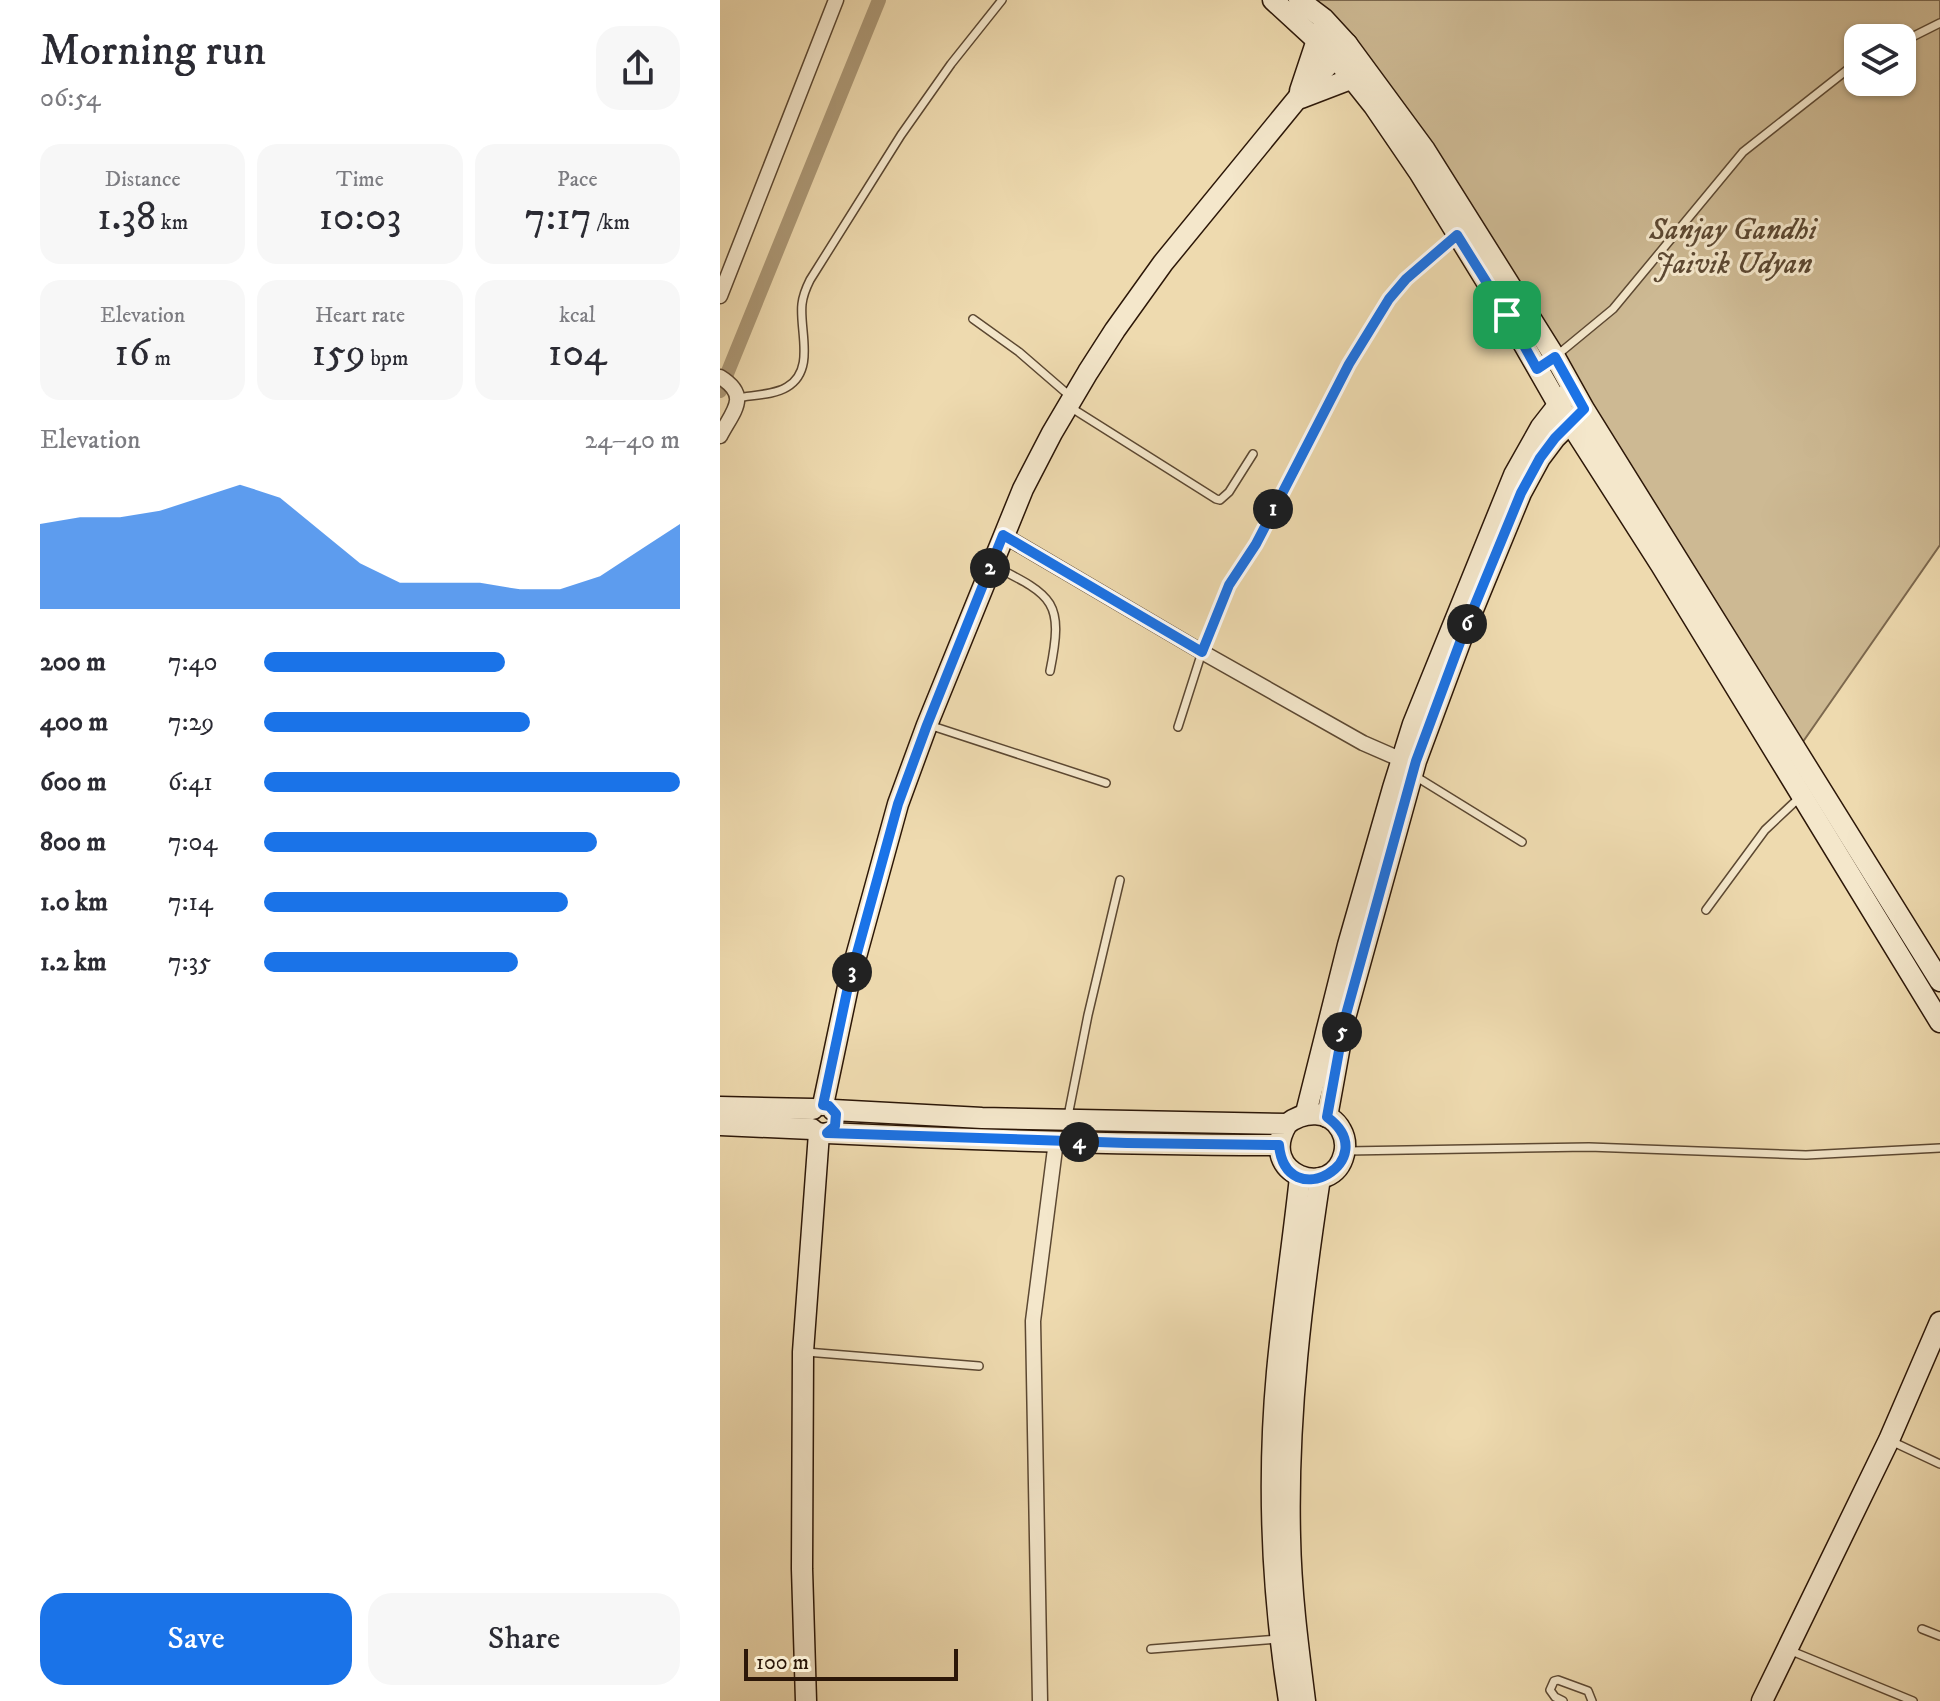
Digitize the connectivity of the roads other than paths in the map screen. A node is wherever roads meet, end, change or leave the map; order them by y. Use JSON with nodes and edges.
{"nodes":[{"id":1,"x":836,"y":0,"type":"edge"},
{"id":2,"x":1002,"y":0,"type":"edge"},
{"id":3,"x":1273,"y":0,"type":"edge"},
{"id":4,"x":1299,"y":0,"type":"edge"},
{"id":5,"x":1324,"y":19,"type":"junction"},
{"id":6,"x":1940,"y":23,"type":"edge"},
{"id":7,"x":1916,"y":35,"type":"edge"},
{"id":8,"x":1317,"y":40,"type":"junction"},
{"id":9,"x":1341,"y":50,"type":"junction"},
{"id":10,"x":1844,"y":72,"type":"edge"},
{"id":11,"x":1360,"y":76,"type":"junction"},
{"id":12,"x":1297,"y":99,"type":"junction"},
{"id":13,"x":1457,"y":235,"type":"junction"},
{"id":14,"x":720,"y":296,"type":"edge"},
{"id":15,"x":973,"y":319,"type":"dead end"},
{"id":16,"x":1555,"y":357,"type":"junction"},
{"id":17,"x":1537,"y":369,"type":"junction"},
{"id":18,"x":729,"y":386,"type":"edge"},
{"id":19,"x":1572,"y":389,"type":"junction"},
{"id":20,"x":1070,"y":402,"type":"junction"},
{"id":21,"x":1558,"y":404,"type":"junction"},
{"id":22,"x":1577,"y":416,"type":"junction"},
{"id":23,"x":720,"y":436,"type":"edge"},
{"id":24,"x":1253,"y":454,"type":"dead end"},
{"id":25,"x":1003,"y":535,"type":"junction"},
{"id":26,"x":992,"y":565,"type":"junction"},
{"id":27,"x":1202,"y":652,"type":"junction"},
{"id":28,"x":1050,"y":671,"type":"dead end"},
{"id":29,"x":927,"y":725,"type":"junction"},
{"id":30,"x":1178,"y":727,"type":"dead end"},
{"id":31,"x":1407,"y":767,"type":"junction"},
{"id":32,"x":1106,"y":783,"type":"dead end"},
{"id":33,"x":1802,"y":795,"type":"junction"},
{"id":34,"x":1522,"y":842,"type":"dead end"},
{"id":35,"x":1120,"y":880,"type":"dead end"},
{"id":36,"x":1706,"y":910,"type":"dead end"},
{"id":37,"x":1940,"y":981,"type":"edge"},
{"id":38,"x":1940,"y":1022,"type":"edge"},
{"id":39,"x":720,"y":1107,"type":"edge"},
{"id":40,"x":1306,"y":1113,"type":"junction"},
{"id":41,"x":1327,"y":1117,"type":"junction"},
{"id":42,"x":821,"y":1120,"type":"junction"},
{"id":43,"x":1068,"y":1120,"type":"junction"},
{"id":44,"x":1287,"y":1124,"type":"junction"},
{"id":45,"x":720,"y":1125,"type":"edge"},
{"id":46,"x":1056,"y":1141,"type":"junction"},
{"id":47,"x":1279,"y":1145,"type":"junction"},
{"id":48,"x":1940,"y":1148,"type":"edge"},
{"id":49,"x":1345,"y":1151,"type":"junction"},
{"id":50,"x":1310,"y":1178,"type":"junction"},
{"id":51,"x":1940,"y":1322,"type":"edge"},
{"id":52,"x":803,"y":1352,"type":"junction"},
{"id":53,"x":979,"y":1366,"type":"dead end"},
{"id":54,"x":1889,"y":1440,"type":"junction"},
{"id":55,"x":1940,"y":1464,"type":"edge"},
{"id":56,"x":1922,"y":1629,"type":"dead end"},
{"id":57,"x":1940,"y":1636,"type":"edge"},
{"id":58,"x":1279,"y":1639,"type":"junction"},
{"id":59,"x":1151,"y":1649,"type":"dead end"},
{"id":60,"x":1787,"y":1649,"type":"junction"},
{"id":61,"x":1888,"y":1691,"type":"junction"},
{"id":62,"x":806,"y":1701,"type":"edge"},
{"id":63,"x":1040,"y":1701,"type":"edge"},
{"id":64,"x":1289,"y":1701,"type":"edge"},
{"id":65,"x":1305,"y":1701,"type":"edge"},
{"id":66,"x":1563,"y":1701,"type":"edge"},
{"id":67,"x":1592,"y":1701,"type":"edge"},
{"id":68,"x":1762,"y":1701,"type":"edge"},
{"id":69,"x":1883,"y":1701,"type":"edge"},
{"id":70,"x":1913,"y":1701,"type":"edge"}],
"edges":[{"from":1,"to":14,"type":"street"},
{"from":2,"to":18,"type":"lane"},
{"from":3,"to":8,"type":"street"},
{"from":4,"to":5,"type":"street"},
{"from":5,"to":8,"type":"street"},
{"from":5,"to":9,"type":"street"},
{"from":6,"to":7,"type":"lane"},
{"from":8,"to":9,"type":"street"},
{"from":8,"to":12,"type":"street"},
{"from":9,"to":11,"type":"street"},
{"from":9,"to":12,"type":"street"},
{"from":10,"to":16,"type":"lane"},
{"from":11,"to":12,"type":"street"},
{"from":11,"to":13,"type":"street"},
{"from":11,"to":16,"type":"street"},
{"from":12,"to":20,"type":"street"},
{"from":13,"to":17,"type":"street"},
{"from":13,"to":27,"type":"lane"},
{"from":15,"to":20,"type":"lane"},
{"from":16,"to":17,"type":"lane"},
{"from":16,"to":19,"type":"street"},
{"from":17,"to":21,"type":"street"},
{"from":18,"to":23,"type":"street"},
{"from":19,"to":21,"type":"street"},
{"from":19,"to":22,"type":"street"},
{"from":20,"to":24,"type":"lane"},
{"from":20,"to":25,"type":"street"},
{"from":21,"to":22,"type":"street"},
{"from":21,"to":31,"type":"street"},
{"from":22,"to":31,"type":"street"},
{"from":22,"to":33,"type":"street"},
{"from":22,"to":37,"type":"street"},
{"from":25,"to":26,"type":"street"},
{"from":25,"to":27,"type":"street"},
{"from":26,"to":28,"type":"lane"},
{"from":26,"to":29,"type":"street"},
{"from":27,"to":30,"type":"lane"},
{"from":27,"to":31,"type":"street"},
{"from":29,"to":32,"type":"lane"},
{"from":29,"to":42,"type":"street"},
{"from":31,"to":34,"type":"lane"},
{"from":31,"to":40,"type":"street"},
{"from":31,"to":41,"type":"street"},
{"from":33,"to":36,"type":"lane"},
{"from":33,"to":38,"type":"street"},
{"from":35,"to":43,"type":"lane"},
{"from":39,"to":42,"type":"street"},
{"from":40,"to":41,"type":"street"},
{"from":40,"to":44,"type":"street"},
{"from":41,"to":49,"type":"street"},
{"from":42,"to":43,"type":"street"},
{"from":42,"to":45,"type":"street"},
{"from":42,"to":46,"type":"street"},
{"from":42,"to":52,"type":"street"},
{"from":43,"to":44,"type":"street"},
{"from":44,"to":47,"type":"street"},
{"from":46,"to":47,"type":"street"},
{"from":46,"to":63,"type":"street"},
{"from":47,"to":50,"type":"street"},
{"from":48,"to":49,"type":"lane"},
{"from":49,"to":50,"type":"street"},
{"from":50,"to":58,"type":"street"},
{"from":50,"to":65,"type":"street"},
{"from":51,"to":54,"type":"street"},
{"from":52,"to":53,"type":"lane"},
{"from":52,"to":62,"type":"street"},
{"from":54,"to":55,"type":"lane"},
{"from":54,"to":60,"type":"street"},
{"from":56,"to":57,"type":"lane"},
{"from":58,"to":59,"type":"lane"},
{"from":58,"to":64,"type":"street"},
{"from":60,"to":61,"type":"lane"},
{"from":60,"to":68,"type":"street"},
{"from":61,"to":69,"type":"lane"},
{"from":61,"to":70,"type":"lane"},
{"from":66,"to":67,"type":"lane"}]}
